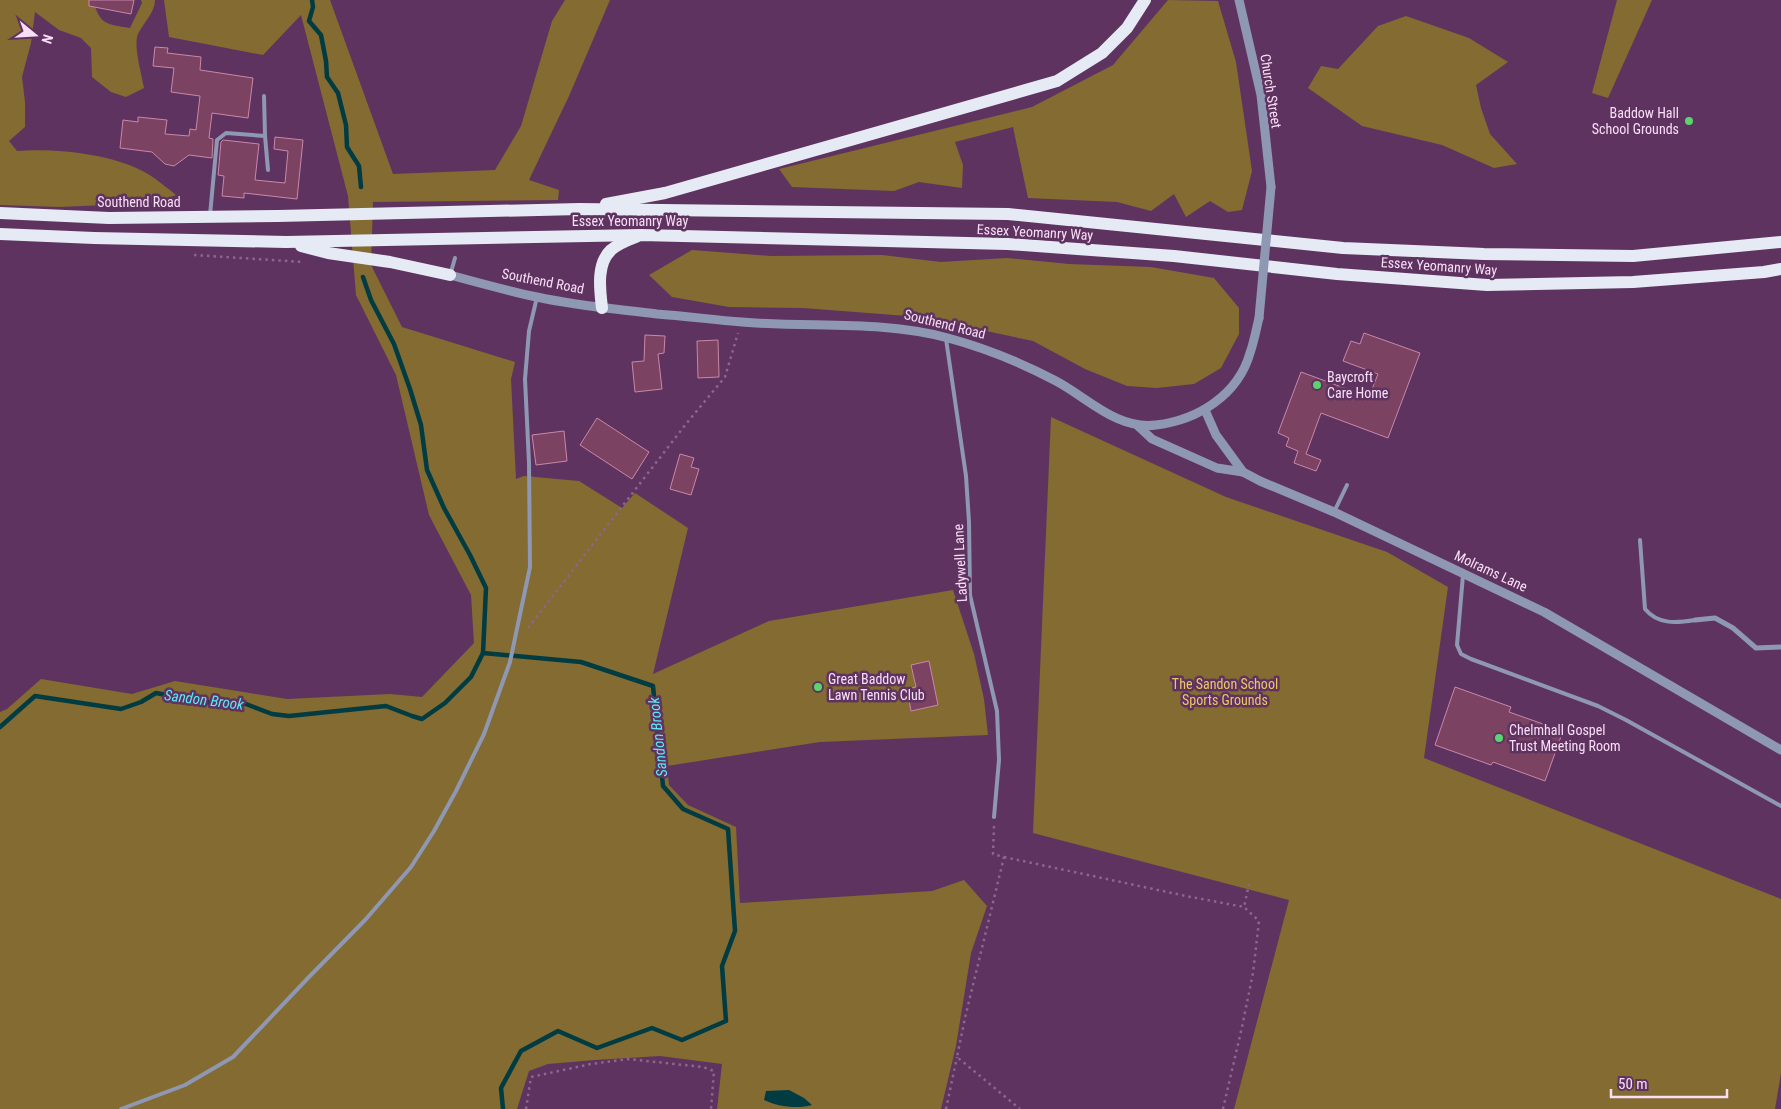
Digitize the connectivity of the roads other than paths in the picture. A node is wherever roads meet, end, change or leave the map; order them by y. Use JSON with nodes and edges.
{"nodes":[{"id":1,"x":1145,"y":0,"type":"edge"},
{"id":2,"x":1239,"y":0,"type":"edge"},
{"id":3,"x":264,"y":96,"type":"dead end"},
{"id":4,"x":265,"y":136,"type":"junction"},
{"id":5,"x":268,"y":170,"type":"dead end"},
{"id":6,"x":1271,"y":187,"type":"joint"},
{"id":7,"x":578,"y":208,"type":"junction"},
{"id":8,"x":0,"y":213,"type":"edge"},
{"id":9,"x":210,"y":217,"type":"junction"},
{"id":10,"x":0,"y":234,"type":"edge"},
{"id":11,"x":640,"y":235,"type":"junction"},
{"id":12,"x":286,"y":242,"type":"junction"},
{"id":13,"x":1781,"y":242,"type":"edge"},
{"id":14,"x":455,"y":258,"type":"dead end"},
{"id":15,"x":1781,"y":269,"type":"edge"},
{"id":16,"x":450,"y":276,"type":"junction"},
{"id":17,"x":537,"y":297,"type":"junction"},
{"id":18,"x":602,"y":308,"type":"junction"},
{"id":19,"x":946,"y":337,"type":"junction"},
{"id":20,"x":1205,"y":410,"type":"junction"},
{"id":21,"x":1137,"y":425,"type":"junction"},
{"id":22,"x":1243,"y":472,"type":"junction"},
{"id":23,"x":1347,"y":486,"type":"dead end"},
{"id":24,"x":1334,"y":512,"type":"junction"},
{"id":25,"x":1640,"y":540,"type":"dead end"},
{"id":26,"x":1463,"y":574,"type":"junction"},
{"id":27,"x":1695,"y":620,"type":"joint"},
{"id":28,"x":1781,"y":647,"type":"edge"},
{"id":29,"x":1781,"y":750,"type":"edge"},
{"id":30,"x":1781,"y":806,"type":"edge"},
{"id":31,"x":994,"y":817,"type":"road end"},
{"id":32,"x":121,"y":1109,"type":"edge"}],
"edges":[{"from":1,"to":7,"type":"main road"},
{"from":2,"to":6,"type":"street","name":"Church Street"},
{"from":3,"to":4,"type":"lane"},
{"from":4,"to":5,"type":"lane"},
{"from":4,"to":9,"type":"lane"},
{"from":6,"to":20,"type":"street","name":"Southend Road","bridge":true},
{"from":7,"to":9,"type":"main road","name":"Southend Road"},
{"from":7,"to":13,"type":"main road","name":"Essex Yeomanry Way"},
{"from":8,"to":9,"type":"main road","name":"Southend Road"},
{"from":10,"to":12,"type":"main road"},
{"from":11,"to":12,"type":"main road","name":"Essex Yeomanry Way"},
{"from":11,"to":15,"type":"main road","name":"Essex Yeomanry Way"},
{"from":11,"to":18,"type":"main road"},
{"from":12,"to":16,"type":"main road"},
{"from":14,"to":16,"type":"lane"},
{"from":16,"to":17,"type":"street","name":"Southend Road"},
{"from":17,"to":18,"type":"street","name":"Southend Road"},
{"from":17,"to":32,"type":"lane"},
{"from":18,"to":19,"type":"street","name":"Southend Road"},
{"from":19,"to":21,"type":"street","name":"Southend Road"},
{"from":19,"to":31,"type":"lane","name":"Ladywell Lane"},
{"from":20,"to":21,"type":"street","name":"Southend Road"},
{"from":20,"to":22,"type":"street","name":"Molrams Lane"},
{"from":21,"to":22,"type":"street"},
{"from":22,"to":24,"type":"street","name":"Molrams Lane"},
{"from":23,"to":24,"type":"lane"},
{"from":24,"to":26,"type":"street","name":"Molrams Lane"},
{"from":25,"to":27,"type":"lane"},
{"from":26,"to":29,"type":"street","name":"Molrams Lane"},
{"from":26,"to":30,"type":"lane"},
{"from":27,"to":28,"type":"street"}]}
